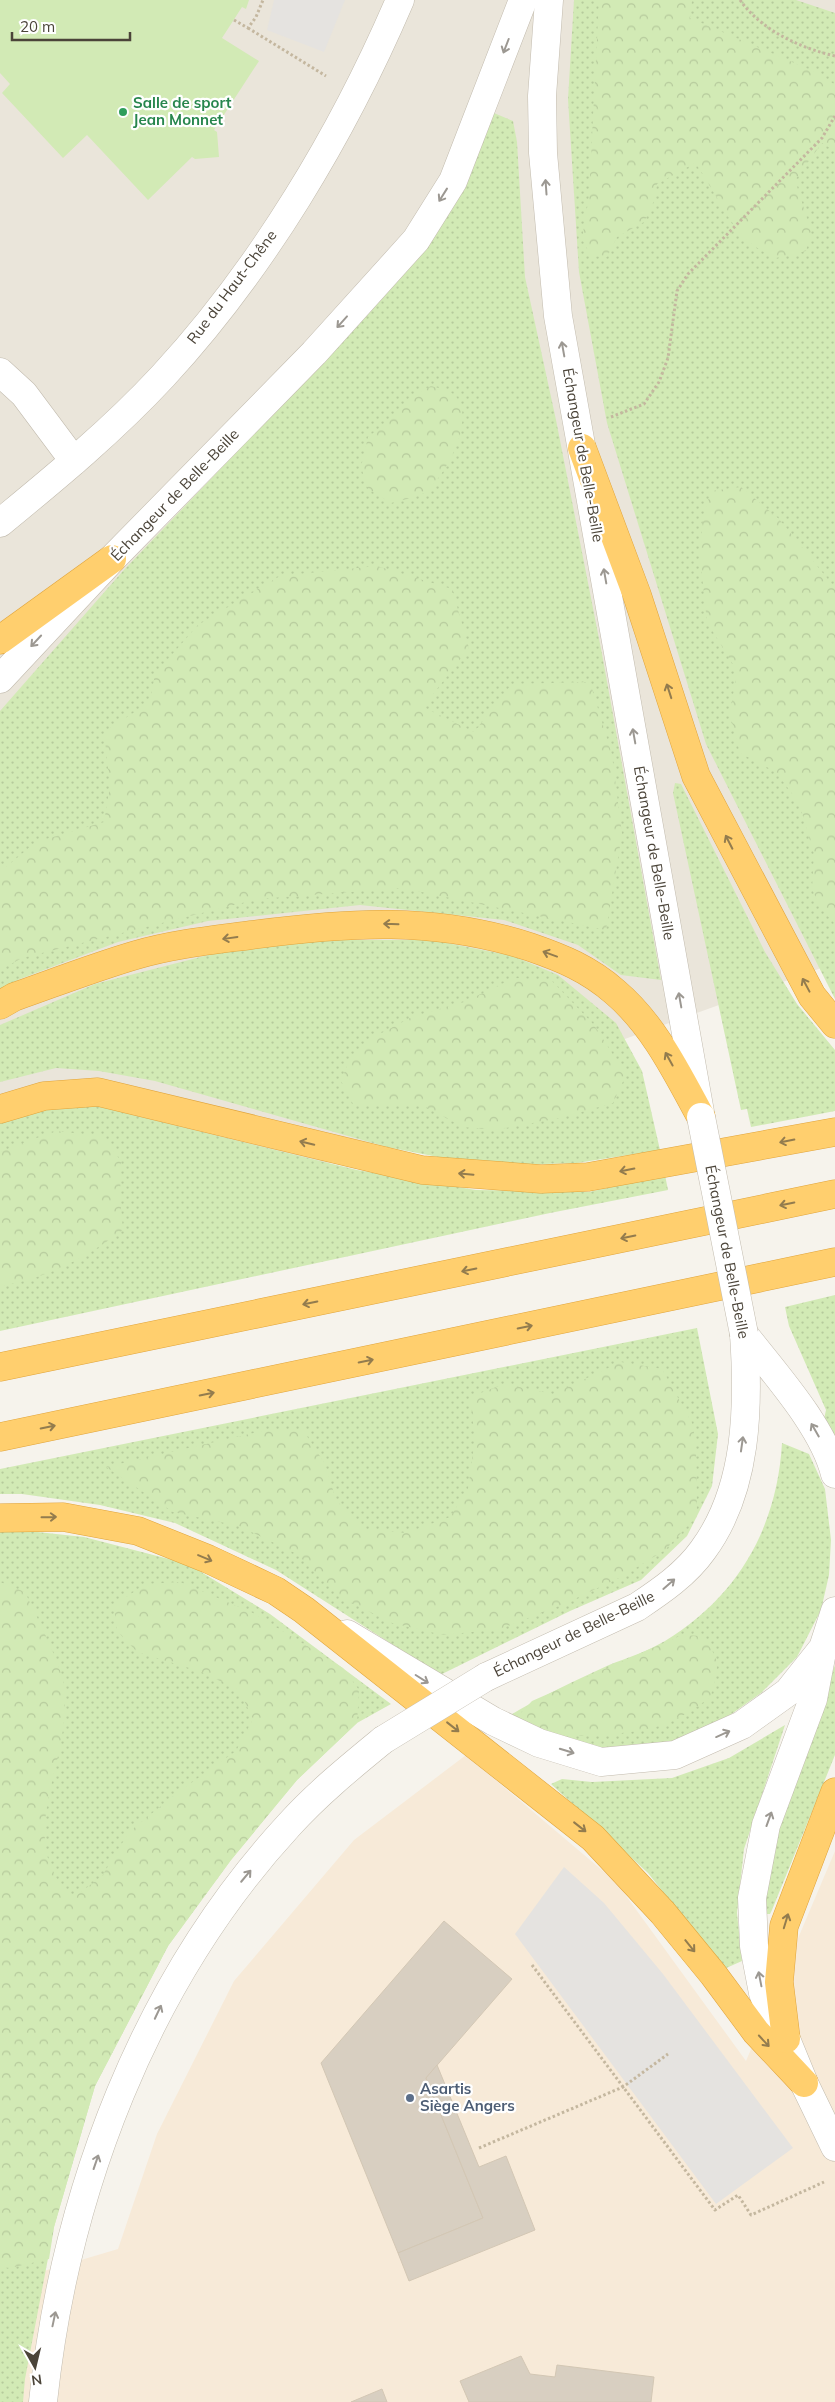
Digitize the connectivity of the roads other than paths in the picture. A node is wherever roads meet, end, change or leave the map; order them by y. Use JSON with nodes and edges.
{"nodes":[{"id":1,"x":400,"y":0,"type":"edge"},
{"id":2,"x":523,"y":0,"type":"edge"},
{"id":3,"x":549,"y":0,"type":"edge"},
{"id":4,"x":0,"y":372,"type":"edge"},
{"id":5,"x":581,"y":443,"type":"junction"},
{"id":6,"x":74,"y":462,"type":"junction"},
{"id":7,"x":0,"y":524,"type":"edge"},
{"id":8,"x":112,"y":559,"type":"junction"},
{"id":9,"x":0,"y":640,"type":"edge"},
{"id":10,"x":0,"y":679,"type":"edge"},
{"id":11,"x":0,"y":1004,"type":"edge"},
{"id":12,"x":835,"y":1024,"type":"edge"},
{"id":13,"x":0,"y":1109,"type":"edge"},
{"id":14,"x":701,"y":1117,"type":"junction"},
{"id":15,"x":835,"y":1132,"type":"edge"},
{"id":16,"x":835,"y":1194,"type":"edge"},
{"id":17,"x":835,"y":1262,"type":"edge"},
{"id":18,"x":744,"y":1334,"type":"junction"},
{"id":19,"x":0,"y":1367,"type":"edge"},
{"id":20,"x":0,"y":1437,"type":"edge"},
{"id":21,"x":835,"y":1474,"type":"edge"},
{"id":22,"x":0,"y":1518,"type":"edge"},
{"id":23,"x":304,"y":1610,"type":"junction"},
{"id":24,"x":835,"y":1610,"type":"edge"},
{"id":25,"x":823,"y":1648,"type":"junction"},
{"id":26,"x":835,"y":1792,"type":"edge"},
{"id":27,"x":786,"y":2039,"type":"junction"},
{"id":28,"x":804,"y":2083,"type":"junction"},
{"id":29,"x":828,"y":2113,"type":"edge"},
{"id":30,"x":835,"y":2147,"type":"edge"},
{"id":31,"x":43,"y":2402,"type":"edge"}],
"edges":[{"from":1,"to":6,"type":"street","name":"Rue du Haut-Chêne"},
{"from":2,"to":8,"type":"street","name":"Échangeur de Belle-Beille","one_way":true},
{"from":5,"to":3,"type":"street","name":"Échangeur de Belle-Beille","one_way":true},
{"from":4,"to":6,"type":"street"},
{"from":12,"to":5,"type":"highway","one_way":true},
{"from":14,"to":5,"type":"street","name":"Échangeur de Belle-Beille","one_way":true},
{"from":6,"to":7,"type":"street","name":"Rue du Haut-Chêne"},
{"from":8,"to":9,"type":"highway"},
{"from":8,"to":10,"type":"street","name":"Échangeur de Belle-Beille","one_way":true},
{"from":14,"to":11,"type":"highway","one_way":true},
{"from":15,"to":13,"type":"highway","one_way":true},
{"from":14,"to":18,"type":"street","name":"Échangeur de Belle-Beille","bridge":true},
{"from":16,"to":19,"type":"highway","one_way":true},
{"from":20,"to":17,"type":"highway","one_way":true},
{"from":21,"to":18,"type":"street","one_way":true},
{"from":31,"to":18,"type":"street","name":"Échangeur de Belle-Beille","one_way":true,"bridge":true},
{"from":22,"to":23,"type":"highway","one_way":true},
{"from":23,"to":25,"type":"street","one_way":true},
{"from":23,"to":28,"type":"highway","one_way":true},
{"from":24,"to":25,"type":"street"},
{"from":27,"to":25,"type":"street","one_way":true},
{"from":27,"to":26,"type":"highway","one_way":true},
{"from":27,"to":28,"type":"street"},
{"from":28,"to":29,"type":"street"},
{"from":29,"to":30,"type":"street"}]}
